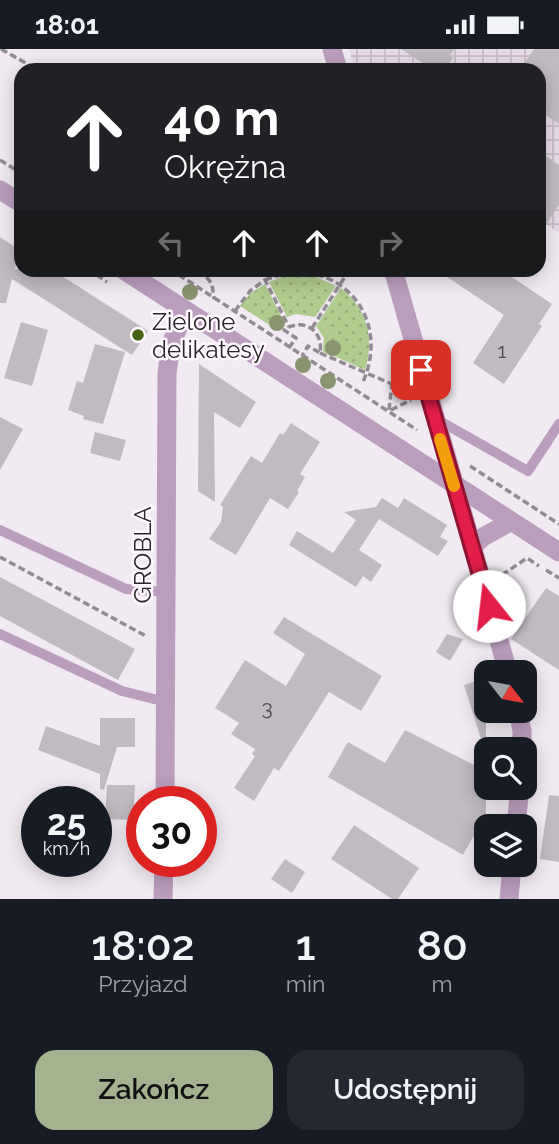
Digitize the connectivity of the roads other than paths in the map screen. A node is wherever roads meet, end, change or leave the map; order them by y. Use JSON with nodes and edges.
{"nodes":[{"id":1,"x":116,"y":277,"type":"edge"},
{"id":2,"x":395,"y":277,"type":"edge"},
{"id":3,"x":186,"y":312,"type":"junction"},
{"id":4,"x":435,"y":418,"type":"junction"},
{"id":5,"x":559,"y":424,"type":"edge"},
{"id":6,"x":454,"y":486,"type":"junction"},
{"id":7,"x":510,"y":522,"type":"junction"},
{"id":8,"x":0,"y":531,"type":"edge"},
{"id":9,"x":472,"y":547,"type":"junction"},
{"id":10,"x":559,"y":552,"type":"edge"},
{"id":11,"x":167,"y":592,"type":"junction"},
{"id":12,"x":0,"y":633,"type":"edge"},
{"id":13,"x":505,"y":660,"type":"edge"},
{"id":14,"x":166,"y":702,"type":"junction"},
{"id":15,"x":165,"y":786,"type":"edge"},
{"id":16,"x":164,"y":877,"type":"edge"},
{"id":17,"x":511,"y":877,"type":"edge"},
{"id":18,"x":163,"y":899,"type":"edge"},
{"id":19,"x":509,"y":899,"type":"edge"}],
"edges":[{"from":1,"to":3,"type":"street"},
{"from":2,"to":4,"type":"street"},
{"from":3,"to":6,"type":"street"},
{"from":3,"to":11,"type":"street","name":"GROBLA"},
{"from":4,"to":5,"type":"lane"},
{"from":4,"to":6,"type":"street"},
{"from":6,"to":7,"type":"street"},
{"from":6,"to":9,"type":"street"},
{"from":7,"to":9,"type":"street"},
{"from":7,"to":10,"type":"street"},
{"from":8,"to":11,"type":"lane"},
{"from":9,"to":13,"type":"street"},
{"from":11,"to":14,"type":"street","name":"GROBLA"},
{"from":12,"to":14,"type":"lane"},
{"from":14,"to":15,"type":"street","name":"GROBLA"},
{"from":16,"to":18,"type":"street"},
{"from":17,"to":19,"type":"street"}]}
